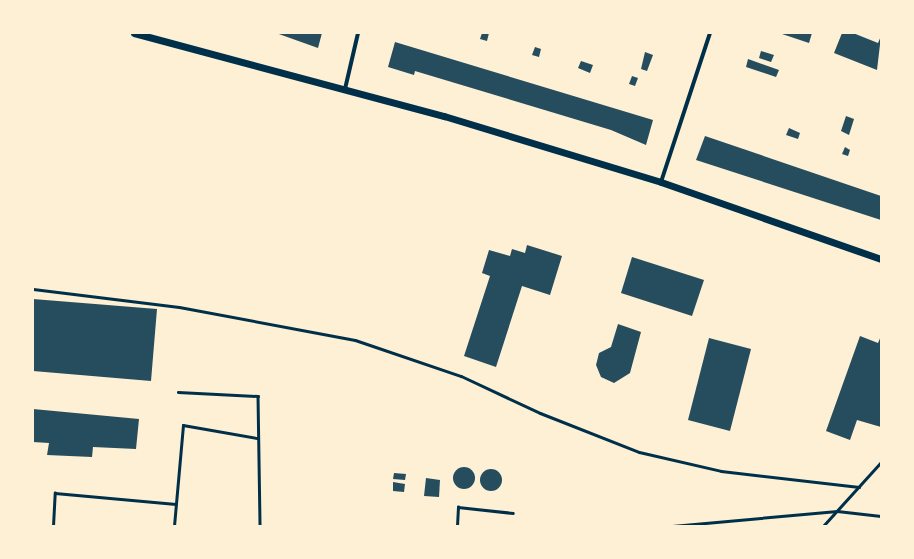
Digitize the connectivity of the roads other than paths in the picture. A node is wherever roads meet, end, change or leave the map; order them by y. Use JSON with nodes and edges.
{"nodes":[{"id":1,"x":134,"y":33,"type":"edge"},
{"id":2,"x":358,"y":33,"type":"edge"},
{"id":3,"x":710,"y":33,"type":"edge"},
{"id":4,"x":345,"y":89,"type":"junction"},
{"id":5,"x":662,"y":182,"type":"junction"},
{"id":6,"x":881,"y":259,"type":"edge"},
{"id":7,"x":33,"y":289,"type":"edge"},
{"id":8,"x":881,"y":462,"type":"edge"},
{"id":9,"x":859,"y":487,"type":"junction"},
{"id":10,"x":837,"y":511,"type":"junction"},
{"id":11,"x":881,"y":516,"type":"edge"},
{"id":12,"x":672,"y":526,"type":"edge"},
{"id":13,"x":823,"y":526,"type":"edge"}],
"edges":[{"from":1,"to":4,"type":"street"},
{"from":2,"to":4,"type":"street"},
{"from":3,"to":5,"type":"street"},
{"from":4,"to":5,"type":"street"},
{"from":5,"to":6,"type":"street"},
{"from":7,"to":9,"type":"lane"},
{"from":8,"to":9,"type":"lane"},
{"from":9,"to":10,"type":"lane"},
{"from":10,"to":11,"type":"lane"},
{"from":10,"to":12,"type":"lane"},
{"from":10,"to":13,"type":"lane"}]}
